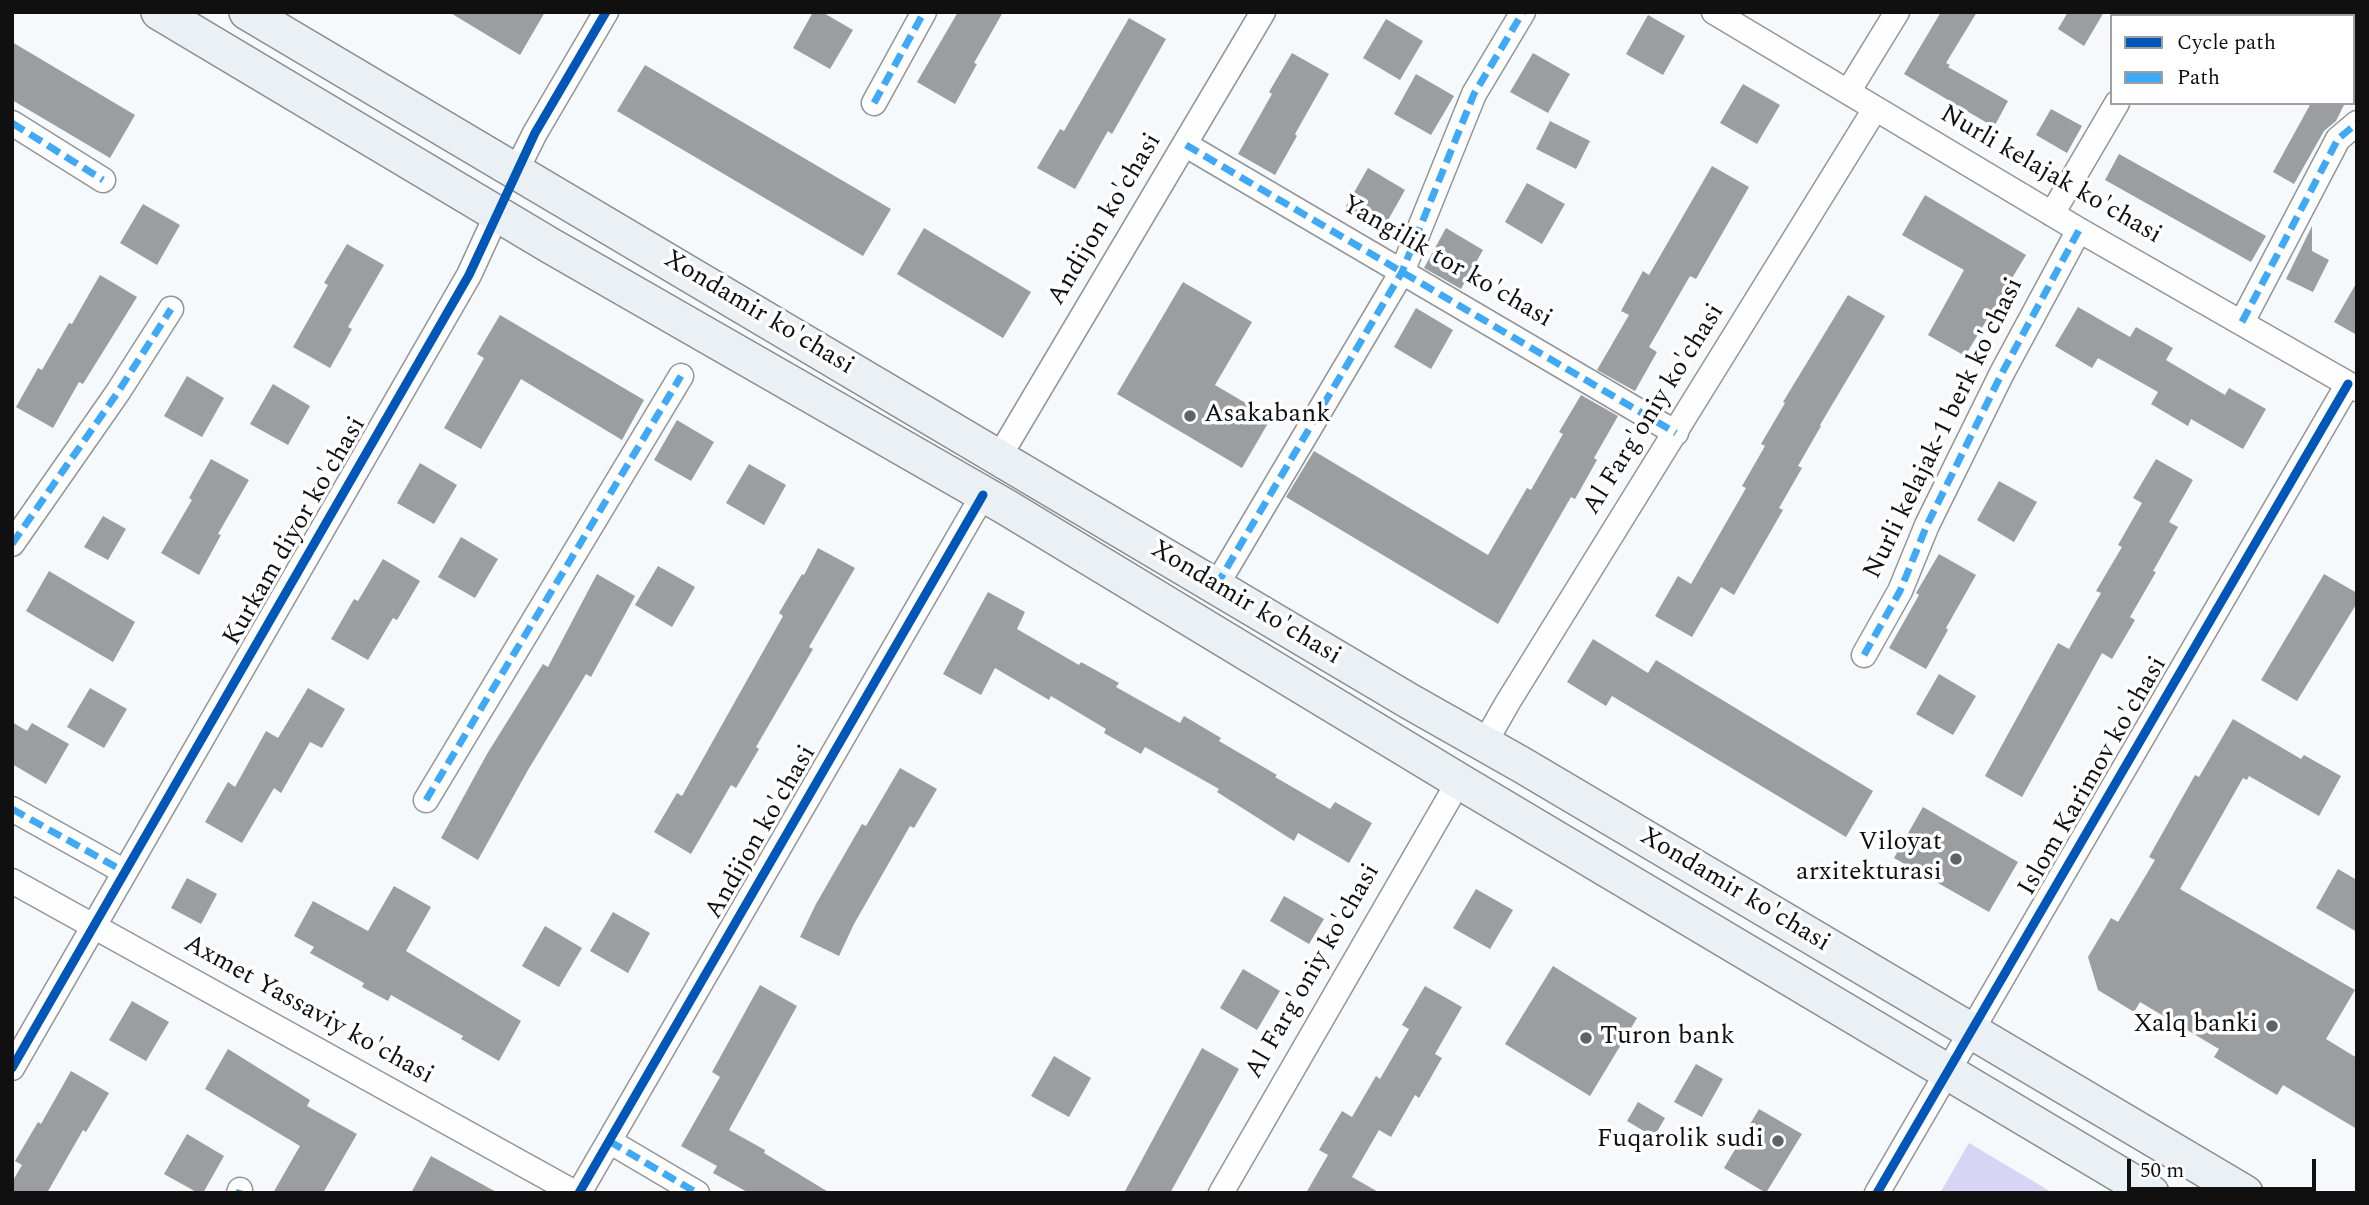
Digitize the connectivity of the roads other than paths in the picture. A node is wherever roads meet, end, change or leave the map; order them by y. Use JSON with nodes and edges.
{"nodes":[{"id":1,"x":159,"y":12,"type":"edge"},
{"id":2,"x":247,"y":12,"type":"edge"},
{"id":3,"x":607,"y":12,"type":"edge"},
{"id":4,"x":924,"y":12,"type":"edge"},
{"id":5,"x":1263,"y":12,"type":"edge"},
{"id":6,"x":1523,"y":12,"type":"edge"},
{"id":7,"x":1714,"y":12,"type":"edge"},
{"id":8,"x":1897,"y":12,"type":"edge"},
{"id":9,"x":1848,"y":92,"type":"junction"},
{"id":10,"x":873,"y":103,"type":"dead end"},
{"id":11,"x":2116,"y":105,"type":"edge"},
{"id":12,"x":1875,"y":108,"type":"junction"},
{"id":13,"x":12,"y":123,"type":"edge"},
{"id":14,"x":2357,"y":123,"type":"edge"},
{"id":15,"x":1186,"y":145,"type":"junction"},
{"id":16,"x":516,"y":171,"type":"junction"},
{"id":17,"x":103,"y":180,"type":"dead end"},
{"id":18,"x":497,"y":214,"type":"junction"},
{"id":19,"x":2052,"y":214,"type":"junction"},
{"id":20,"x":2079,"y":230,"type":"junction"},
{"id":21,"x":1402,"y":272,"type":"junction"},
{"id":22,"x":172,"y":309,"type":"dead end"},
{"id":23,"x":2242,"y":322,"type":"junction"},
{"id":24,"x":681,"y":376,"type":"dead end"},
{"id":25,"x":2352,"y":386,"type":"edge"},
{"id":26,"x":1676,"y":433,"type":"junction"},
{"id":27,"x":999,"y":457,"type":"junction"},
{"id":28,"x":983,"y":495,"type":"junction"},
{"id":29,"x":12,"y":544,"type":"edge"},
{"id":30,"x":1216,"y":586,"type":"junction"},
{"id":31,"x":1864,"y":655,"type":"dead end"},
{"id":32,"x":1485,"y":744,"type":"junction"},
{"id":33,"x":1459,"y":781,"type":"junction"},
{"id":34,"x":426,"y":800,"type":"dead end"},
{"id":35,"x":12,"y":809,"type":"edge"},
{"id":36,"x":125,"y":872,"type":"junction"},
{"id":37,"x":12,"y":881,"type":"edge"},
{"id":38,"x":93,"y":927,"type":"junction"},
{"id":39,"x":1970,"y":1030,"type":"junction"},
{"id":40,"x":12,"y":1068,"type":"edge"},
{"id":41,"x":1948,"y":1070,"type":"junction"},
{"id":42,"x":609,"y":1141,"type":"junction"},
{"id":43,"x":577,"y":1193,"type":"edge"},
{"id":44,"x":697,"y":1193,"type":"edge"},
{"id":45,"x":1221,"y":1193,"type":"edge"},
{"id":46,"x":1877,"y":1193,"type":"edge"},
{"id":47,"x":2151,"y":1193,"type":"edge"},
{"id":48,"x":2245,"y":1193,"type":"edge"}],
"edges":[{"from":1,"to":18,"type":"main road","name":"Xondamir ko'chasi"},
{"from":2,"to":16,"type":"main road","name":"Xondamir ko'chasi"},
{"from":3,"to":16,"type":"street","name":"Kurkam diyor ko'chasi"},
{"from":4,"to":10,"type":"street"},
{"from":5,"to":15,"type":"street","name":"Andijon ko'chasi"},
{"from":6,"to":21,"type":"street"},
{"from":7,"to":9,"type":"street","name":"Nurli kelajak ko'chasi"},
{"from":8,"to":9,"type":"street"},
{"from":9,"to":12,"type":"street","name":"Nurli kelajak ko'chasi"},
{"from":11,"to":19,"type":"street"},
{"from":12,"to":19,"type":"street","name":"Nurli kelajak ko'chasi"},
{"from":12,"to":26,"type":"street","name":"Al Farg'oniy ko'chasi"},
{"from":13,"to":17,"type":"street"},
{"from":14,"to":23,"type":"street"},
{"from":15,"to":21,"type":"street","name":"Yangilik tor ko'chasi"},
{"from":15,"to":27,"type":"street","name":"Andijon ko'chasi"},
{"from":16,"to":18,"type":"main road","name":"Kurkam diyor ko'chasi"},
{"from":16,"to":27,"type":"main road","name":"Xondamir ko'chasi"},
{"from":18,"to":28,"type":"main road","name":"Xondamir ko'chasi"},
{"from":18,"to":36,"type":"street","name":"Kurkam diyor ko'chasi"},
{"from":19,"to":20,"type":"street","name":"Nurli kelajak ko'chasi"},
{"from":20,"to":23,"type":"street","name":"Nurli kelajak ko'chasi"},
{"from":20,"to":31,"type":"street","name":"Nurli kelajak-1 berk ko'chasi"},
{"from":21,"to":26,"type":"street","name":"Yangilik tor ko'chasi"},
{"from":21,"to":30,"type":"street"},
{"from":22,"to":29,"type":"street"},
{"from":23,"to":25,"type":"street","name":"Nurli kelajak ko'chasi"},
{"from":24,"to":34,"type":"street"},
{"from":25,"to":39,"type":"street","name":"Islom Karimov ko'chasi"},
{"from":26,"to":32,"type":"street","name":"Al Farg'oniy ko'chasi"},
{"from":27,"to":30,"type":"main road","name":"Xondamir ko'chasi"},
{"from":28,"to":33,"type":"main road","name":"Xondamir ko'chasi"},
{"from":28,"to":42,"type":"street","name":"Andijon ko'chasi"},
{"from":30,"to":32,"type":"main road","name":"Xondamir ko'chasi"},
{"from":32,"to":39,"type":"main road","name":"Xondamir ko'chasi"},
{"from":33,"to":41,"type":"main road","name":"Xondamir ko'chasi"},
{"from":33,"to":45,"type":"street","name":"Al Farg'oniy ko'chasi"},
{"from":35,"to":36,"type":"street"},
{"from":36,"to":38,"type":"street","name":"Kurkam diyor ko'chasi"},
{"from":37,"to":38,"type":"street","name":"Axmet Yassaviy ko'chasi"},
{"from":38,"to":40,"type":"street","name":"Kurkam diyor ko'chasi"},
{"from":38,"to":43,"type":"street","name":"Axmet Yassaviy ko'chasi"},
{"from":39,"to":41,"type":"street","name":"Islom Karimov ko'chasi"},
{"from":39,"to":48,"type":"main road","name":"Xondamir ko'chasi"},
{"from":41,"to":46,"type":"street","name":"Islom Karimov ko'chasi"},
{"from":41,"to":47,"type":"main road","name":"Xondamir ko'chasi"},
{"from":42,"to":43,"type":"street","name":"Andijon ko'chasi"},
{"from":42,"to":44,"type":"street"}]}
